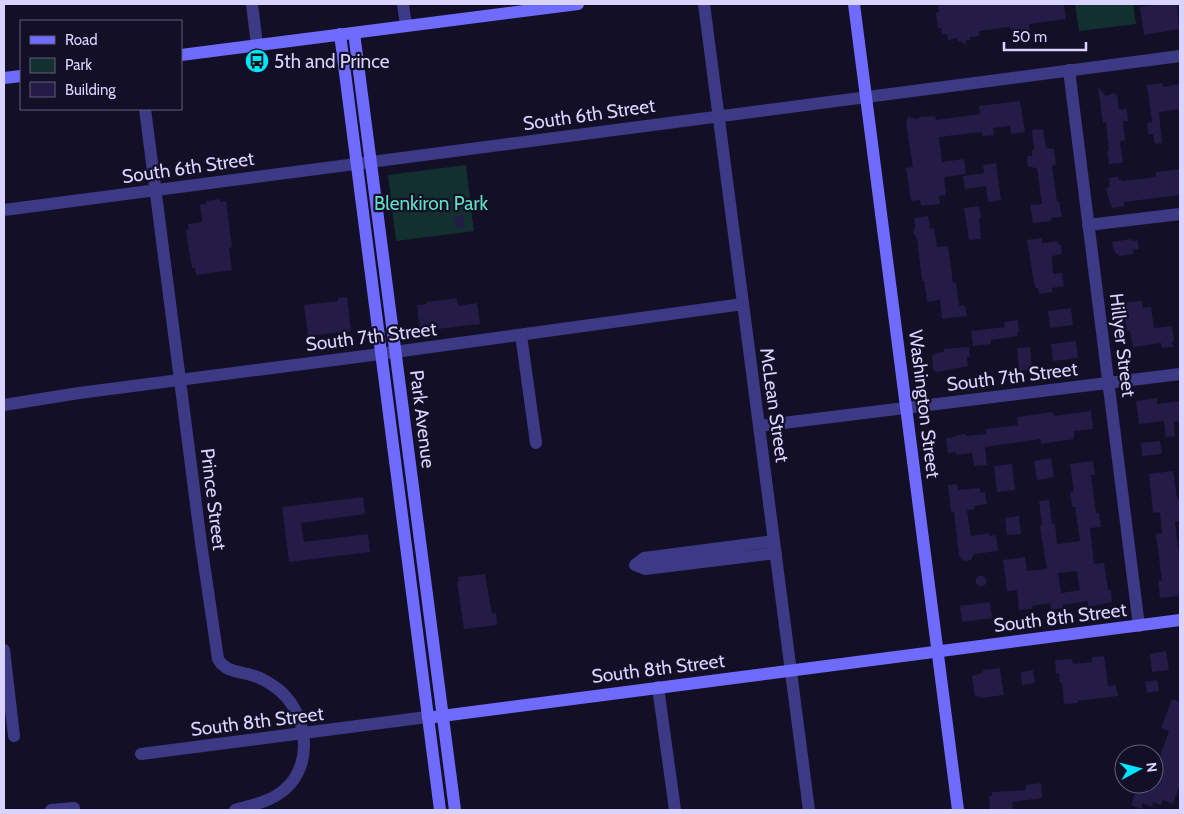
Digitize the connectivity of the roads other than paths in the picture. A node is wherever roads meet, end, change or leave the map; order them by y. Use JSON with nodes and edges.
{"nodes":[{"id":1,"x":252,"y":4,"type":"edge"},
{"id":2,"x":403,"y":4,"type":"edge"},
{"id":3,"x":578,"y":4,"type":"edge"},
{"id":4,"x":704,"y":4,"type":"edge"},
{"id":5,"x":854,"y":4,"type":"edge"},
{"id":6,"x":554,"y":5,"type":"edge"},
{"id":7,"x":406,"y":26,"type":"junction"},
{"id":8,"x":354,"y":32,"type":"junction"},
{"id":9,"x":340,"y":34,"type":"junction"},
{"id":10,"x":257,"y":45,"type":"junction"},
{"id":11,"x":182,"y":56,"type":"edge"},
{"id":12,"x":1180,"y":56,"type":"edge"},
{"id":13,"x":1069,"y":70,"type":"junction"},
{"id":14,"x":20,"y":76,"type":"edge"},
{"id":15,"x":4,"y":78,"type":"edge"},
{"id":16,"x":866,"y":97,"type":"junction"},
{"id":17,"x":145,"y":110,"type":"edge"},
{"id":18,"x":719,"y":116,"type":"junction"},
{"id":19,"x":371,"y":162,"type":"junction"},
{"id":20,"x":356,"y":164,"type":"junction"},
{"id":21,"x":155,"y":190,"type":"junction"},
{"id":22,"x":4,"y":210,"type":"edge"},
{"id":23,"x":1180,"y":214,"type":"edge"},
{"id":24,"x":1088,"y":225,"type":"junction"},
{"id":25,"x":743,"y":304,"type":"junction"},
{"id":26,"x":521,"y":335,"type":"junction"},
{"id":27,"x":395,"y":352,"type":"junction"},
{"id":28,"x":380,"y":354,"type":"junction"},
{"id":29,"x":1180,"y":374,"type":"edge"},
{"id":30,"x":180,"y":379,"type":"junction"},
{"id":31,"x":1109,"y":383,"type":"junction"},
{"id":32,"x":4,"y":405,"type":"edge"},
{"id":33,"x":907,"y":408,"type":"junction"},
{"id":34,"x":760,"y":426,"type":"junction"},
{"id":35,"x":536,"y":443,"type":"dead end"},
{"id":36,"x":775,"y":547,"type":"junction"},
{"id":37,"x":1180,"y":620,"type":"edge"},
{"id":38,"x":1139,"y":626,"type":"junction"},
{"id":39,"x":4,"y":650,"type":"edge"},
{"id":40,"x":938,"y":652,"type":"junction"},
{"id":41,"x":790,"y":670,"type":"junction"},
{"id":42,"x":658,"y":687,"type":"junction"},
{"id":43,"x":6,"y":688,"type":"edge"},
{"id":44,"x":442,"y":715,"type":"junction"},
{"id":45,"x":427,"y":718,"type":"junction"},
{"id":46,"x":303,"y":733,"type":"junction"},
{"id":47,"x":14,"y":736,"type":"dead end"},
{"id":48,"x":141,"y":754,"type":"dead end"},
{"id":49,"x":74,"y":808,"type":"dead end"},
{"id":50,"x":51,"y":810,"type":"edge"},
{"id":51,"x":235,"y":810,"type":"edge"},
{"id":52,"x":440,"y":810,"type":"edge"},
{"id":53,"x":455,"y":810,"type":"edge"},
{"id":54,"x":675,"y":810,"type":"edge"},
{"id":55,"x":809,"y":810,"type":"edge"},
{"id":56,"x":958,"y":810,"type":"edge"}],
"edges":[{"from":1,"to":10,"type":"street"},
{"from":2,"to":7,"type":"street"},
{"from":3,"to":6,"type":"street"},
{"from":4,"to":18,"type":"street","name":"McLean Street"},
{"from":5,"to":16,"type":"street","name":"Washington Street"},
{"from":6,"to":7,"type":"street"},
{"from":7,"to":8,"type":"street"},
{"from":8,"to":9,"type":"street"},
{"from":8,"to":19,"type":"street","name":"Park Avenue"},
{"from":9,"to":10,"type":"street"},
{"from":9,"to":20,"type":"street","name":"Park Avenue"},
{"from":10,"to":11,"type":"street"},
{"from":12,"to":13,"type":"street","name":"South 6th Street"},
{"from":13,"to":16,"type":"street","name":"South 6th Street"},
{"from":13,"to":24,"type":"street","name":"Hillyer Street"},
{"from":14,"to":15,"type":"street"},
{"from":16,"to":18,"type":"street","name":"South 6th Street"},
{"from":16,"to":33,"type":"street","name":"Washington Street"},
{"from":17,"to":21,"type":"street","name":"Prince Street"},
{"from":18,"to":19,"type":"street","name":"South 6th Street"},
{"from":18,"to":25,"type":"street","name":"McLean Street"},
{"from":19,"to":20,"type":"street","name":"South 6th Street"},
{"from":19,"to":27,"type":"street","name":"Park Avenue"},
{"from":20,"to":21,"type":"street","name":"South 6th Street"},
{"from":20,"to":28,"type":"street","name":"Park Avenue"},
{"from":21,"to":22,"type":"street","name":"South 6th Street"},
{"from":21,"to":30,"type":"street","name":"Prince Street"},
{"from":23,"to":24,"type":"street"},
{"from":24,"to":31,"type":"street","name":"Hillyer Street"},
{"from":25,"to":26,"type":"street","name":"South 7th Street"},
{"from":25,"to":34,"type":"street","name":"McLean Street"},
{"from":26,"to":27,"type":"street","name":"South 7th Street"},
{"from":26,"to":35,"type":"street"},
{"from":27,"to":28,"type":"street","name":"South 7th Street"},
{"from":27,"to":44,"type":"street","name":"Park Avenue"},
{"from":28,"to":30,"type":"street","name":"South 7th Street"},
{"from":28,"to":45,"type":"street","name":"Park Avenue"},
{"from":29,"to":31,"type":"street","name":"South 7th Street"},
{"from":30,"to":32,"type":"street","name":"South 7th Street"},
{"from":30,"to":46,"type":"street","name":"Prince Street"},
{"from":31,"to":33,"type":"street","name":"South 7th Street"},
{"from":31,"to":38,"type":"street","name":"Hillyer Street"},
{"from":33,"to":34,"type":"street","name":"South 7th Street"},
{"from":33,"to":40,"type":"street","name":"Washington Street"},
{"from":34,"to":36,"type":"street","name":"McLean Street"},
{"from":36,"to":36,"type":"street"},
{"from":36,"to":41,"type":"street","name":"McLean Street"},
{"from":37,"to":38,"type":"street","name":"South 8th Street"},
{"from":38,"to":40,"type":"street","name":"South 8th Street"},
{"from":39,"to":43,"type":"street"},
{"from":40,"to":41,"type":"street","name":"South 8th Street"},
{"from":40,"to":56,"type":"street","name":"Washington Street"},
{"from":41,"to":42,"type":"street","name":"South 8th Street"},
{"from":41,"to":55,"type":"street","name":"McLean Street"},
{"from":42,"to":44,"type":"street","name":"South 8th Street"},
{"from":42,"to":54,"type":"street"},
{"from":43,"to":47,"type":"street"},
{"from":44,"to":45,"type":"street","name":"South 8th Street"},
{"from":44,"to":53,"type":"street","name":"Park Avenue"},
{"from":45,"to":46,"type":"street","name":"South 8th Street"},
{"from":45,"to":52,"type":"street","name":"Park Avenue"},
{"from":46,"to":48,"type":"street","name":"South 8th Street"},
{"from":46,"to":51,"type":"street","name":"Prince Street"},
{"from":49,"to":50,"type":"street"}]}
